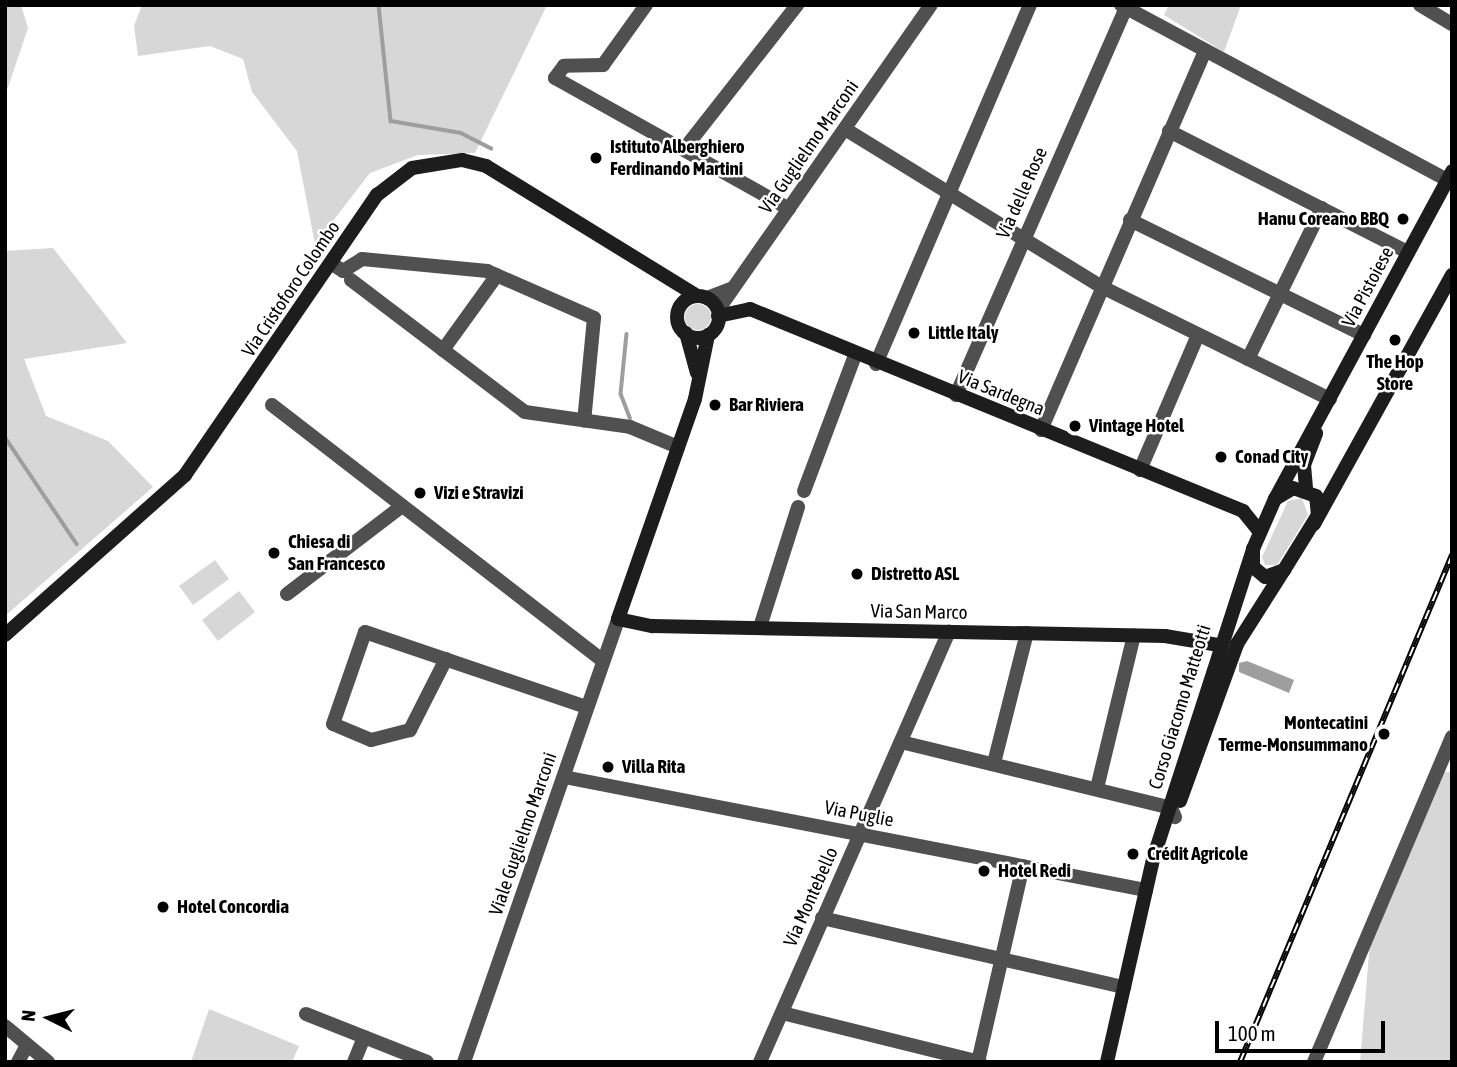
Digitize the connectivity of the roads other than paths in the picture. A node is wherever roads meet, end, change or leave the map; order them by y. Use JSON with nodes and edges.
{"nodes":[{"id":1,"x":646,"y":5,"type":"edge"},
{"id":2,"x":797,"y":5,"type":"edge"},
{"id":3,"x":932,"y":5,"type":"edge"},
{"id":4,"x":1030,"y":5,"type":"edge"},
{"id":5,"x":1420,"y":5,"type":"edge"},
{"id":6,"x":1124,"y":7,"type":"edge"},
{"id":7,"x":1452,"y":24,"type":"edge"},
{"id":8,"x":1204,"y":53,"type":"junction"},
{"id":9,"x":845,"y":129,"type":"junction"},
{"id":10,"x":1169,"y":131,"type":"junction"},
{"id":11,"x":685,"y":148,"type":"junction"},
{"id":12,"x":1449,"y":176,"type":"edge"},
{"id":13,"x":949,"y":193,"type":"junction"},
{"id":14,"x":1322,"y":208,"type":"junction"},
{"id":15,"x":789,"y":209,"type":"junction"},
{"id":16,"x":1129,"y":220,"type":"junction"},
{"id":17,"x":1022,"y":239,"type":"junction"},
{"id":18,"x":1408,"y":252,"type":"junction"},
{"id":19,"x":332,"y":264,"type":"junction"},
{"id":20,"x":497,"y":275,"type":"junction"},
{"id":21,"x":1452,"y":275,"type":"edge"},
{"id":22,"x":663,"y":276,"type":"junction"},
{"id":23,"x":351,"y":280,"type":"dead end"},
{"id":24,"x":1102,"y":287,"type":"junction"},
{"id":25,"x":732,"y":288,"type":"junction"},
{"id":26,"x":1280,"y":294,"type":"junction"},
{"id":27,"x":702,"y":297,"type":"junction"},
{"id":28,"x":677,"y":313,"type":"junction"},
{"id":29,"x":718,"y":313,"type":"junction"},
{"id":30,"x":685,"y":333,"type":"junction"},
{"id":31,"x":708,"y":335,"type":"junction"},
{"id":32,"x":1198,"y":335,"type":"junction"},
{"id":33,"x":1364,"y":335,"type":"junction"},
{"id":34,"x":443,"y":350,"type":"junction"},
{"id":35,"x":855,"y":355,"type":"junction"},
{"id":36,"x":1248,"y":359,"type":"junction"},
{"id":37,"x":876,"y":364,"type":"junction"},
{"id":38,"x":956,"y":395,"type":"junction"},
{"id":39,"x":695,"y":399,"type":"junction"},
{"id":40,"x":1330,"y":399,"type":"junction"},
{"id":41,"x":272,"y":405,"type":"dead end"},
{"id":42,"x":584,"y":421,"type":"junction"},
{"id":43,"x":1318,"y":421,"type":"junction"},
{"id":44,"x":1041,"y":430,"type":"junction"},
{"id":45,"x":678,"y":447,"type":"junction"},
{"id":46,"x":1291,"y":465,"type":"junction"},
{"id":47,"x":1347,"y":467,"type":"junction"},
{"id":48,"x":1140,"y":470,"type":"junction"},
{"id":49,"x":1307,"y":486,"type":"junction"},
{"id":50,"x":804,"y":491,"type":"dead end"},
{"id":51,"x":1275,"y":499,"type":"junction"},
{"id":52,"x":402,"y":506,"type":"junction"},
{"id":53,"x":799,"y":507,"type":"dead end"},
{"id":54,"x":1314,"y":524,"type":"junction"},
{"id":55,"x":1260,"y":532,"type":"junction"},
{"id":56,"x":1253,"y":549,"type":"junction"},
{"id":57,"x":1284,"y":570,"type":"junction"},
{"id":58,"x":287,"y":594,"type":"dead end"},
{"id":59,"x":618,"y":619,"type":"junction"},
{"id":60,"x":760,"y":627,"type":"junction"},
{"id":61,"x":949,"y":632,"type":"junction"},
{"id":62,"x":1027,"y":633,"type":"junction"},
{"id":63,"x":5,"y":635,"type":"edge"},
{"id":64,"x":1134,"y":635,"type":"junction"},
{"id":65,"x":1219,"y":645,"type":"junction"},
{"id":66,"x":446,"y":659,"type":"junction"},
{"id":67,"x":603,"y":661,"type":"junction"},
{"id":68,"x":587,"y":707,"type":"junction"},
{"id":69,"x":1452,"y":737,"type":"edge"},
{"id":70,"x":901,"y":741,"type":"junction"},
{"id":71,"x":994,"y":763,"type":"junction"},
{"id":72,"x":564,"y":777,"type":"junction"},
{"id":73,"x":1097,"y":788,"type":"junction"},
{"id":74,"x":1172,"y":812,"type":"junction"},
{"id":75,"x":860,"y":834,"type":"junction"},
{"id":76,"x":1023,"y":866,"type":"junction"},
{"id":77,"x":1148,"y":884,"type":"junction"},
{"id":78,"x":822,"y":918,"type":"junction"},
{"id":79,"x":1000,"y":960,"type":"junction"},
{"id":80,"x":1124,"y":987,"type":"junction"},
{"id":81,"x":782,"y":1013,"type":"junction"},
{"id":82,"x":306,"y":1014,"type":"dead end"},
{"id":83,"x":5,"y":1027,"type":"edge"},
{"id":84,"x":364,"y":1037,"type":"junction"},
{"id":85,"x":26,"y":1047,"type":"junction"},
{"id":86,"x":18,"y":1062,"type":"edge"},
{"id":87,"x":48,"y":1062,"type":"edge"},
{"id":88,"x":354,"y":1062,"type":"edge"},
{"id":89,"x":427,"y":1062,"type":"edge"},
{"id":90,"x":464,"y":1062,"type":"edge"},
{"id":91,"x":760,"y":1062,"type":"edge"},
{"id":92,"x":979,"y":1062,"type":"edge"},
{"id":93,"x":1107,"y":1062,"type":"edge"},
{"id":94,"x":1314,"y":1062,"type":"edge"}],
"edges":[{"from":1,"to":11,"type":"street"},
{"from":2,"to":11,"type":"street"},
{"from":3,"to":9,"type":"street","name":"Via Guglielmo Marconi"},
{"from":4,"to":13,"type":"street"},
{"from":5,"to":7,"type":"street"},
{"from":6,"to":8,"type":"street"},
{"from":6,"to":17,"type":"street","name":"Via delle Rose"},
{"from":8,"to":10,"type":"street"},
{"from":8,"to":12,"type":"street"},
{"from":9,"to":13,"type":"street"},
{"from":9,"to":15,"type":"street","name":"Via Guglielmo Marconi"},
{"from":10,"to":14,"type":"street"},
{"from":10,"to":16,"type":"street"},
{"from":11,"to":15,"type":"street"},
{"from":12,"to":18,"type":"main road","name":"Via Pistoiese"},
{"from":13,"to":17,"type":"street"},
{"from":13,"to":37,"type":"street"},
{"from":14,"to":18,"type":"street"},
{"from":14,"to":26,"type":"street"},
{"from":15,"to":25,"type":"street","name":"Via Guglielmo Marconi"},
{"from":16,"to":24,"type":"street"},
{"from":16,"to":26,"type":"street"},
{"from":17,"to":24,"type":"street"},
{"from":17,"to":38,"type":"street","name":"Via delle Rose"},
{"from":18,"to":33,"type":"main road","name":"Via Pistoiese"},
{"from":19,"to":20,"type":"street"},
{"from":19,"to":22,"type":"main road","name":"Via Cristoforo Colombo"},
{"from":19,"to":63,"type":"main road","name":"Via Cristoforo Colombo"},
{"from":20,"to":34,"type":"street"},
{"from":20,"to":42,"type":"street"},
{"from":21,"to":47,"type":"main road","name":"Corso Giacomo Matteotti"},
{"from":22,"to":27,"type":"main road","name":"Via Cristoforo Colombo"},
{"from":22,"to":28,"type":"main road"},
{"from":23,"to":34,"type":"street"},
{"from":24,"to":32,"type":"street"},
{"from":24,"to":44,"type":"street"},
{"from":25,"to":27,"type":"street"},
{"from":25,"to":29,"type":"street"},
{"from":26,"to":33,"type":"street"},
{"from":26,"to":36,"type":"street"},
{"from":27,"to":28,"type":"main road"},
{"from":27,"to":29,"type":"main road"},
{"from":28,"to":30,"type":"main road"},
{"from":29,"to":31,"type":"main road"},
{"from":29,"to":35,"type":"main road","name":"Via Sardegna"},
{"from":30,"to":31,"type":"main road"},
{"from":30,"to":39,"type":"main road"},
{"from":31,"to":39,"type":"main road"},
{"from":32,"to":36,"type":"street"},
{"from":32,"to":48,"type":"street"},
{"from":33,"to":40,"type":"main road","name":"Via Pistoiese"},
{"from":34,"to":42,"type":"street"},
{"from":35,"to":37,"type":"main road","name":"Via Sardegna"},
{"from":35,"to":50,"type":"street"},
{"from":36,"to":40,"type":"street"},
{"from":37,"to":38,"type":"main road","name":"Via Sardegna"},
{"from":38,"to":44,"type":"main road","name":"Via Sardegna"},
{"from":39,"to":45,"type":"main road"},
{"from":40,"to":43,"type":"main road","name":"Via Pistoiese"},
{"from":41,"to":52,"type":"street"},
{"from":42,"to":45,"type":"street"},
{"from":43,"to":46,"type":"main road","name":"Via Pistoiese"},
{"from":43,"to":49,"type":"main road","name":"Via Pistoiese"},
{"from":44,"to":48,"type":"main road","name":"Via Sardegna"},
{"from":45,"to":59,"type":"main road"},
{"from":46,"to":49,"type":"main road"},
{"from":46,"to":51,"type":"main road","name":"Via Pistoiese"},
{"from":47,"to":49,"type":"main road"},
{"from":47,"to":54,"type":"main road","name":"Corso Giacomo Matteotti"},
{"from":48,"to":55,"type":"main road","name":"Via Sardegna"},
{"from":49,"to":51,"type":"main road"},
{"from":49,"to":54,"type":"main road","name":"Via Pistoiese"},
{"from":51,"to":55,"type":"main road","name":"Via Pistoiese"},
{"from":52,"to":58,"type":"street"},
{"from":52,"to":67,"type":"street"},
{"from":53,"to":60,"type":"street"},
{"from":54,"to":57,"type":"main road","name":"Corso Giacomo Matteotti"},
{"from":55,"to":56,"type":"main road","name":"Corso Giacomo Matteotti"},
{"from":56,"to":57,"type":"main road"},
{"from":56,"to":65,"type":"main road","name":"Corso Giacomo Matteotti"},
{"from":57,"to":74,"type":"main road","name":"Corso Giacomo Matteotti"},
{"from":59,"to":60,"type":"main road","name":"Via San Marco"},
{"from":59,"to":67,"type":"street","name":"Viale Guglielmo Marconi"},
{"from":60,"to":61,"type":"main road","name":"Via San Marco"},
{"from":61,"to":62,"type":"main road","name":"Via San Marco"},
{"from":61,"to":70,"type":"street","name":"Via Montebello"},
{"from":62,"to":64,"type":"main road","name":"Via San Marco"},
{"from":62,"to":71,"type":"street"},
{"from":64,"to":65,"type":"main road","name":"Via San Marco"},
{"from":64,"to":73,"type":"street"},
{"from":65,"to":74,"type":"main road","name":"Corso Giacomo Matteotti"},
{"from":66,"to":66,"type":"street"},
{"from":66,"to":68,"type":"street"},
{"from":67,"to":68,"type":"street","name":"Viale Guglielmo Marconi"},
{"from":68,"to":72,"type":"street","name":"Viale Guglielmo Marconi"},
{"from":69,"to":94,"type":"street"},
{"from":70,"to":71,"type":"street"},
{"from":70,"to":75,"type":"street","name":"Via Montebello"},
{"from":71,"to":73,"type":"street"},
{"from":72,"to":75,"type":"street","name":"Via Puglie"},
{"from":72,"to":90,"type":"street","name":"Viale Guglielmo Marconi"},
{"from":73,"to":74,"type":"street"},
{"from":74,"to":77,"type":"main road","name":"Corso Giacomo Matteotti"},
{"from":75,"to":76,"type":"street","name":"Via Puglie"},
{"from":75,"to":78,"type":"street","name":"Via Montebello"},
{"from":76,"to":77,"type":"street","name":"Via Puglie"},
{"from":76,"to":79,"type":"street"},
{"from":77,"to":80,"type":"main road","name":"Corso Giacomo Matteotti"},
{"from":78,"to":79,"type":"street"},
{"from":78,"to":81,"type":"street","name":"Via Montebello"},
{"from":79,"to":80,"type":"street"},
{"from":79,"to":92,"type":"street"},
{"from":80,"to":93,"type":"main road","name":"Corso Giacomo Matteotti"},
{"from":81,"to":91,"type":"street","name":"Via Montebello"},
{"from":81,"to":92,"type":"street"},
{"from":82,"to":84,"type":"street"},
{"from":83,"to":85,"type":"street"},
{"from":84,"to":88,"type":"street"},
{"from":84,"to":89,"type":"street"},
{"from":85,"to":86,"type":"street"},
{"from":85,"to":87,"type":"street"}]}
